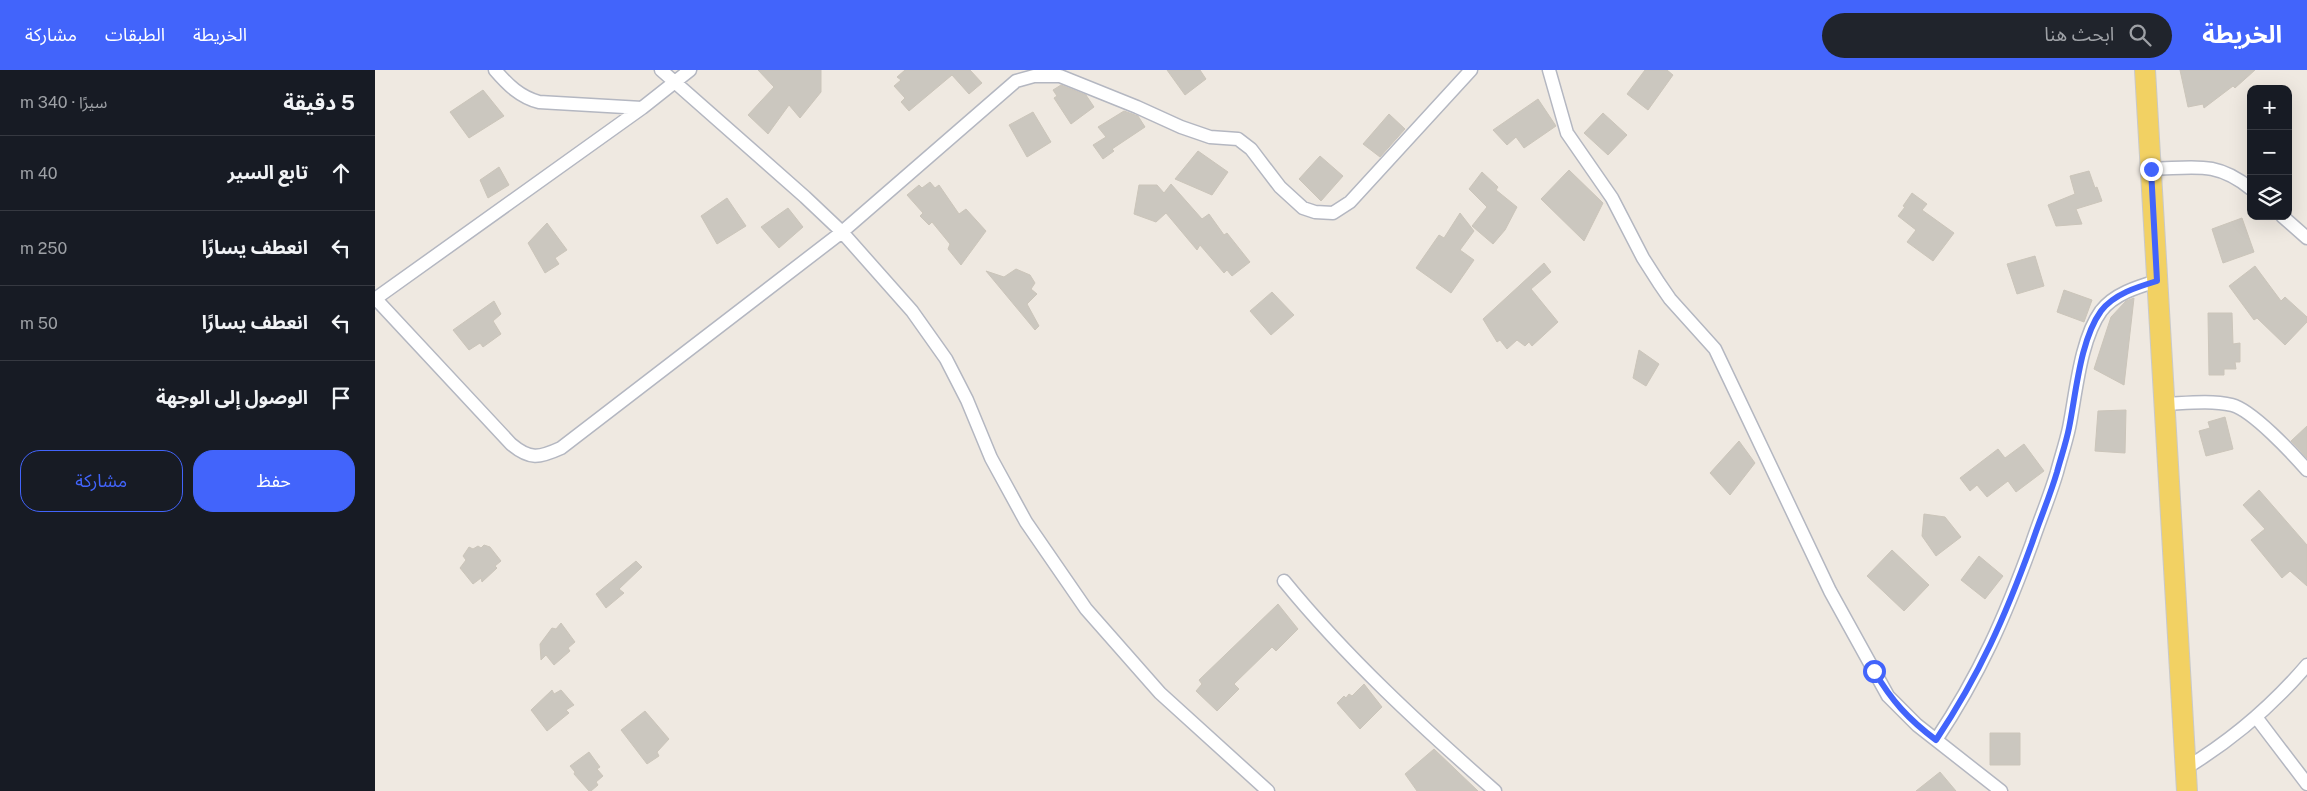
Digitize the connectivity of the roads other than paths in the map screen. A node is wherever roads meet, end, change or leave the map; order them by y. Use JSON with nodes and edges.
{"nodes":[{"id":1,"x":495,"y":70,"type":"edge"},
{"id":2,"x":661,"y":70,"type":"edge"},
{"id":3,"x":690,"y":70,"type":"edge"},
{"id":4,"x":1471,"y":70,"type":"edge"},
{"id":5,"x":1549,"y":70,"type":"edge"},
{"id":6,"x":2145,"y":70,"type":"edge"},
{"id":7,"x":675,"y":84,"type":"junction"},
{"id":8,"x":642,"y":108,"type":"junction"},
{"id":9,"x":2151,"y":169,"type":"junction"},
{"id":10,"x":2247,"y":186,"type":"edge"},
{"id":11,"x":2287,"y":220,"type":"edge"},
{"id":12,"x":843,"y":232,"type":"junction"},
{"id":13,"x":2307,"y":238,"type":"edge"},
{"id":14,"x":2157,"y":281,"type":"junction"},
{"id":15,"x":375,"y":299,"type":"edge"},
{"id":16,"x":2166,"y":404,"type":"junction"},
{"id":17,"x":2307,"y":470,"type":"edge"},
{"id":18,"x":1284,"y":581,"type":"dead end"},
{"id":19,"x":2307,"y":665,"type":"edge"},
{"id":20,"x":2256,"y":717,"type":"junction"},
{"id":21,"x":1936,"y":740,"type":"junction"},
{"id":22,"x":2186,"y":768,"type":"junction"},
{"id":23,"x":2307,"y":784,"type":"edge"},
{"id":24,"x":1268,"y":791,"type":"edge"},
{"id":25,"x":1495,"y":791,"type":"edge"},
{"id":26,"x":2001,"y":791,"type":"edge"},
{"id":27,"x":2187,"y":791,"type":"edge"}],
"edges":[{"from":1,"to":8,"type":"street"},
{"from":2,"to":7,"type":"street"},
{"from":3,"to":7,"type":"street"},
{"from":4,"to":12,"type":"street"},
{"from":5,"to":21,"type":"street"},
{"from":6,"to":9,"type":"main road"},
{"from":7,"to":8,"type":"street"},
{"from":7,"to":12,"type":"street"},
{"from":8,"to":15,"type":"street"},
{"from":9,"to":10,"type":"street"},
{"from":9,"to":14,"type":"main road"},
{"from":11,"to":13,"type":"street"},
{"from":12,"to":15,"type":"street"},
{"from":12,"to":24,"type":"street"},
{"from":14,"to":16,"type":"main road"},
{"from":14,"to":21,"type":"street"},
{"from":16,"to":17,"type":"street"},
{"from":16,"to":22,"type":"main road"},
{"from":18,"to":25,"type":"street"},
{"from":19,"to":20,"type":"street"},
{"from":20,"to":22,"type":"street"},
{"from":20,"to":23,"type":"street"},
{"from":21,"to":26,"type":"street"},
{"from":22,"to":27,"type":"main road"}]}
